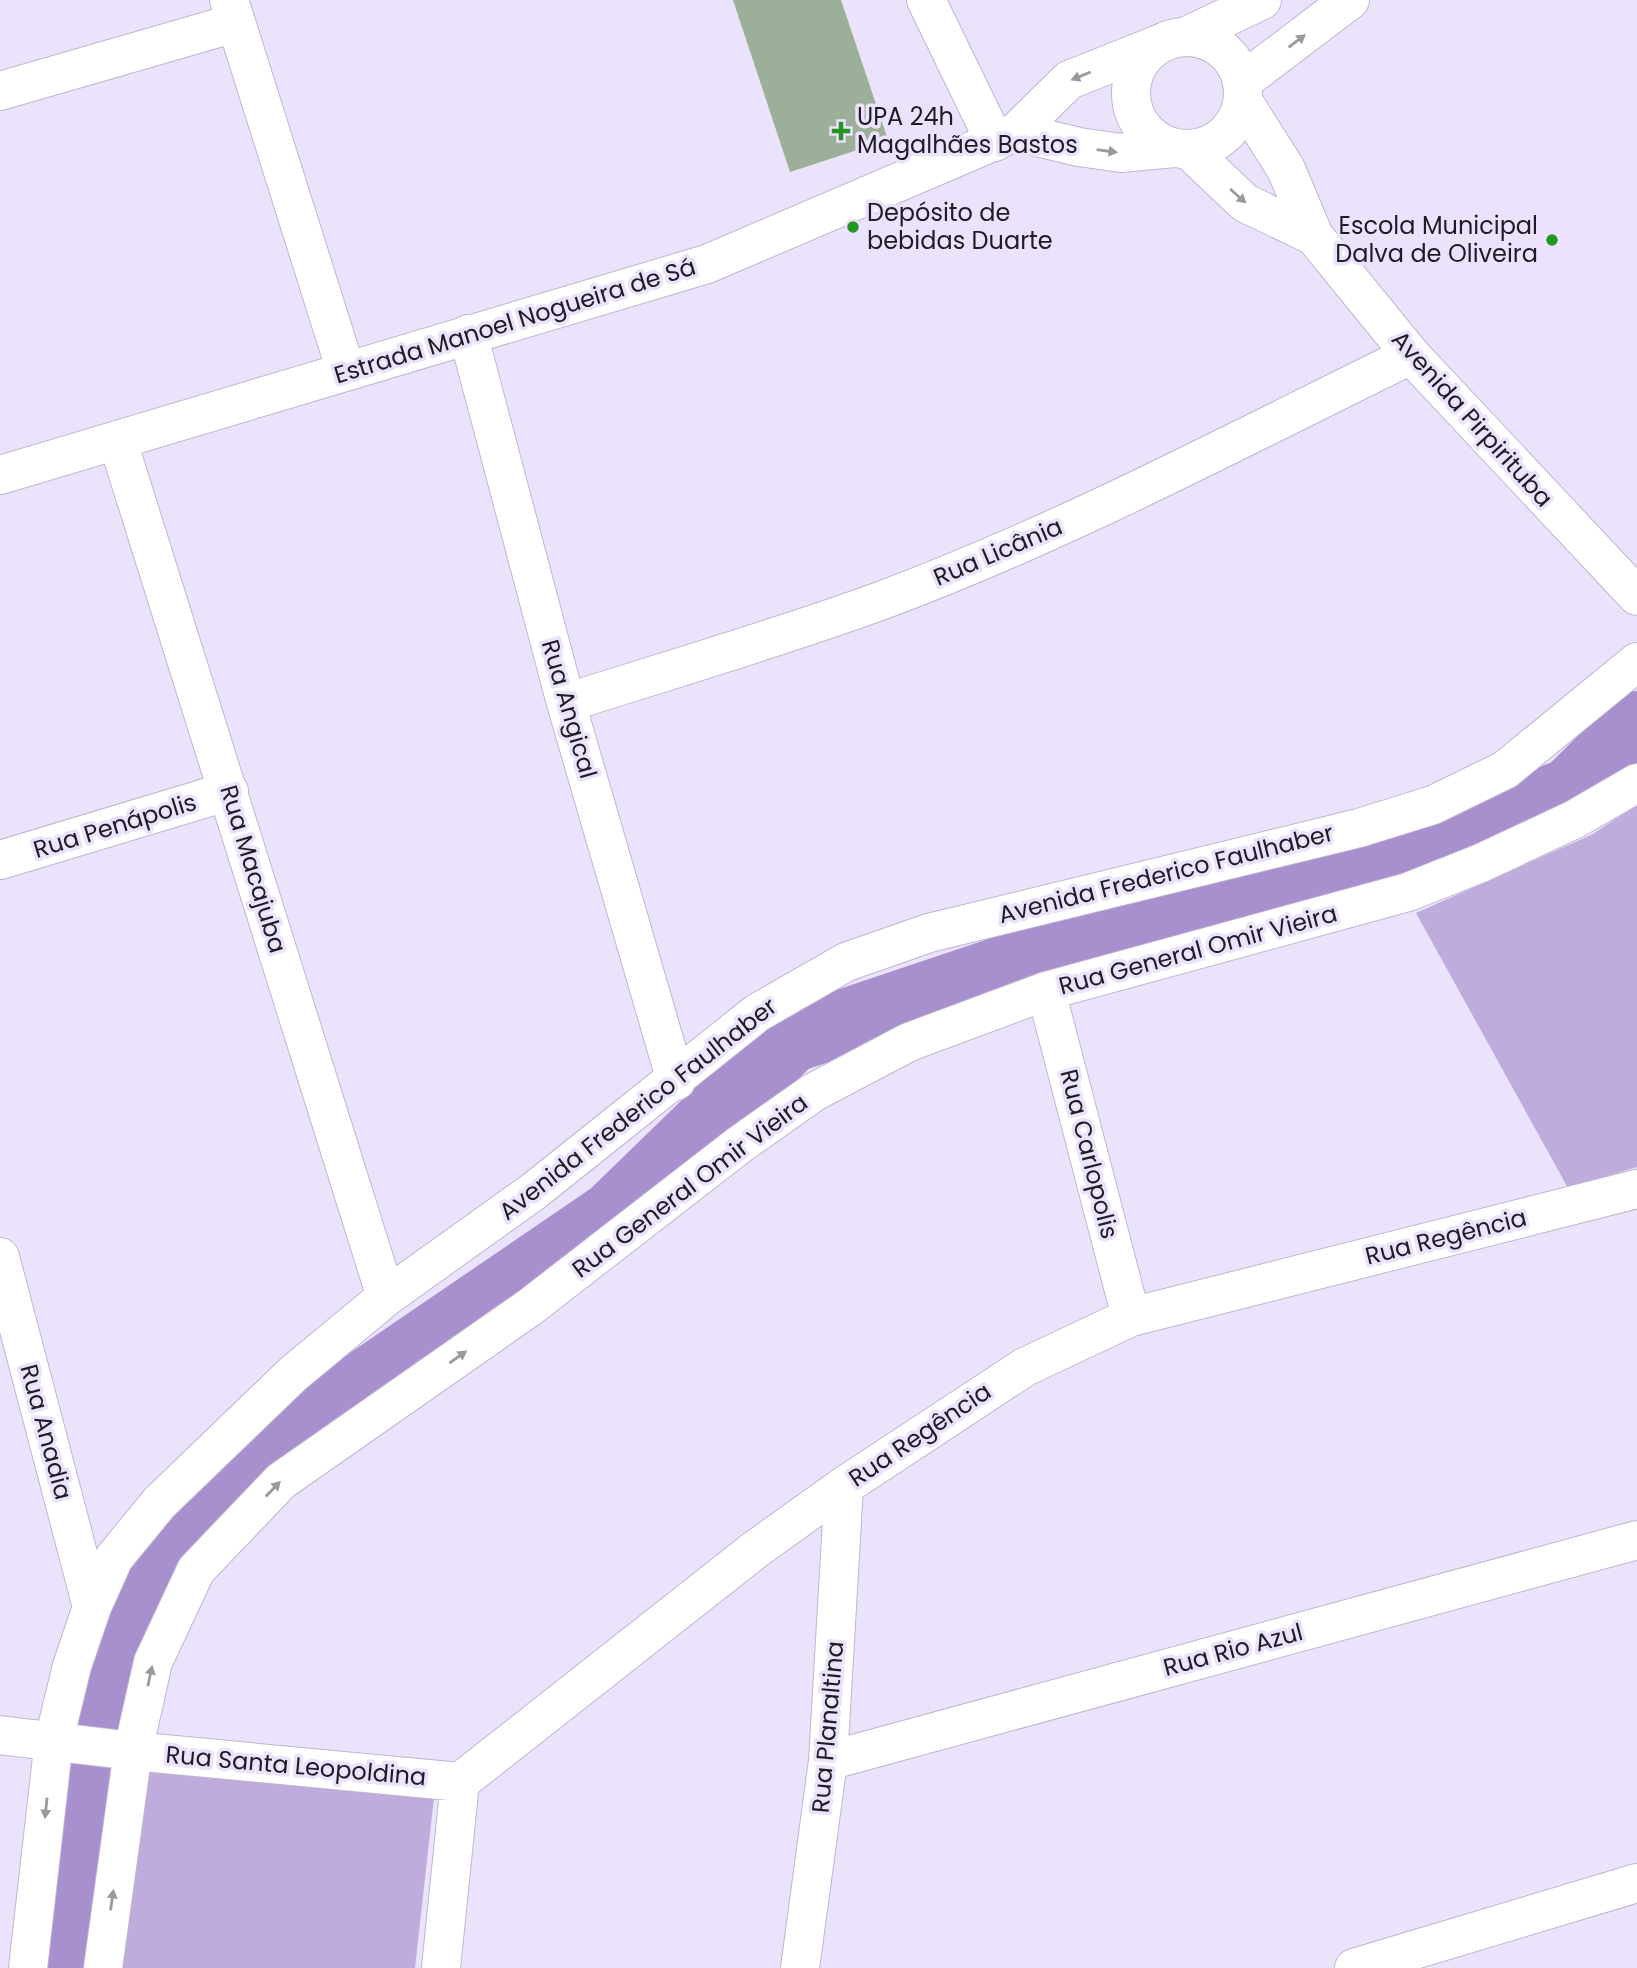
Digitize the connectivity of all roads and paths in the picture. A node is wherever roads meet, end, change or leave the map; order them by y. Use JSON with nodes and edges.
{"nodes":[{"id":1,"x":926,"y":0,"type":"edge"},
{"id":2,"x":1262,"y":0,"type":"edge"},
{"id":3,"x":1350,"y":0,"type":"edge"},
{"id":4,"x":232,"y":12,"type":"edge"},
{"id":5,"x":1176,"y":39,"type":"junction"},
{"id":6,"x":0,"y":91,"type":"edge"},
{"id":7,"x":1242,"y":91,"type":"junction"},
{"id":8,"x":1005,"y":137,"type":"junction"},
{"id":9,"x":1181,"y":149,"type":"junction"},
{"id":10,"x":1314,"y":236,"type":"junction"},
{"id":11,"x":468,"y":334,"type":"junction"},
{"id":12,"x":1411,"y":355,"type":"junction"},
{"id":13,"x":346,"y":371,"type":"junction"},
{"id":14,"x":118,"y":442,"type":"junction"},
{"id":15,"x":0,"y":475,"type":"edge"},
{"id":16,"x":1637,"y":596,"type":"edge"},
{"id":17,"x":1637,"y":662,"type":"edge"},
{"id":18,"x":566,"y":703,"type":"junction"},
{"id":19,"x":1637,"y":783,"type":"edge"},
{"id":20,"x":229,"y":791,"type":"junction"},
{"id":21,"x":0,"y":860,"type":"edge"},
{"id":22,"x":1046,"y":991,"type":"junction"},
{"id":23,"x":676,"y":1081,"type":"junction"},
{"id":24,"x":1637,"y":1189,"type":"edge"},
{"id":25,"x":0,"y":1256,"type":"edge"},
{"id":26,"x":386,"y":1297,"type":"junction"},
{"id":27,"x":1131,"y":1317,"type":"junction"},
{"id":28,"x":844,"y":1486,"type":"junction"},
{"id":29,"x":1637,"y":1540,"type":"edge"},
{"id":30,"x":92,"y":1606,"type":"junction"},
{"id":31,"x":0,"y":1735,"type":"edge"},
{"id":32,"x":64,"y":1741,"type":"junction"},
{"id":33,"x":127,"y":1751,"type":"junction"},
{"id":34,"x":828,"y":1760,"type":"junction"},
{"id":35,"x":460,"y":1782,"type":"junction"},
{"id":36,"x":1637,"y":1882,"type":"edge"},
{"id":37,"x":28,"y":1968,"type":"edge"},
{"id":38,"x":103,"y":1968,"type":"edge"},
{"id":39,"x":441,"y":1968,"type":"edge"},
{"id":40,"x":800,"y":1968,"type":"edge"},
{"id":41,"x":1354,"y":1968,"type":"edge"}],
"edges":[{"from":1,"to":8,"type":"street"},
{"from":2,"to":5,"type":"street"},
{"from":7,"to":3,"type":"street","one_way":true},
{"from":4,"to":6,"type":"street"},
{"from":4,"to":13,"type":"street"},
{"from":5,"to":7,"type":"street"},
{"from":5,"to":8,"type":"street","name":"Estrada Manoel Nogueira de Sá","one_way":true},
{"from":5,"to":9,"type":"street"},
{"from":7,"to":9,"type":"street"},
{"from":7,"to":10,"type":"street","name":"Avenida Pirpirituba"},
{"from":8,"to":9,"type":"street","one_way":true},
{"from":8,"to":11,"type":"street","name":"Estrada Manoel Nogueira de Sá"},
{"from":9,"to":10,"type":"street","name":"Avenida Pirpirituba","one_way":true},
{"from":10,"to":12,"type":"street","name":"Avenida Pirpirituba"},
{"from":11,"to":13,"type":"street","name":"Estrada Manoel Nogueira de Sá"},
{"from":11,"to":18,"type":"street","name":"Rua Angical"},
{"from":12,"to":16,"type":"street","name":"Avenida Pirpirituba"},
{"from":12,"to":18,"type":"street","name":"Rua Licânia"},
{"from":13,"to":14,"type":"street","name":"Estrada Manoel Nogueira de Sá"},
{"from":14,"to":15,"type":"street","name":"Estrada Manoel Nogueira de Sá"},
{"from":14,"to":20,"type":"street","name":"Rua Macajuba"},
{"from":17,"to":23,"type":"street","name":"Avenida Frederico Faulhaber"},
{"from":18,"to":23,"type":"street","name":"Rua Angical"},
{"from":19,"to":22,"type":"street","name":"Rua General Omir Vieira"},
{"from":20,"to":21,"type":"street","name":"Rua Penápolis"},
{"from":20,"to":26,"type":"street","name":"Rua Macajuba"},
{"from":22,"to":27,"type":"street","name":"Rua Carlopolis"},
{"from":33,"to":22,"type":"street","name":"Rua General Omir Vieira","one_way":true},
{"from":23,"to":26,"type":"street","name":"Avenida Frederico Faulhaber"},
{"from":24,"to":27,"type":"street","name":"Rua Regência"},
{"from":25,"to":30,"type":"street","name":"Rua Anadia"},
{"from":26,"to":30,"type":"street","name":"Avenida Frederico Faulhaber"},
{"from":27,"to":28,"type":"street","name":"Rua Regência"},
{"from":28,"to":34,"type":"street","name":"Rua Planaltina"},
{"from":28,"to":35,"type":"street","name":"Rua Regência"},
{"from":29,"to":34,"type":"street","name":"Rua Rio Azul"},
{"from":30,"to":32,"type":"street","name":"Avenida Frederico Faulhaber"},
{"from":31,"to":32,"type":"street"},
{"from":32,"to":33,"type":"street","name":"Rua Santa Leopoldina"},
{"from":32,"to":37,"type":"street","name":"Avenida Frederico Faulhaber","one_way":true},
{"from":33,"to":35,"type":"street","name":"Rua Santa Leopoldina"},
{"from":38,"to":33,"type":"street","name":"Rua General Omir Vieira","one_way":true},
{"from":34,"to":40,"type":"street","name":"Rua Planaltina"},
{"from":35,"to":39,"type":"street"},
{"from":36,"to":41,"type":"street"}]}
